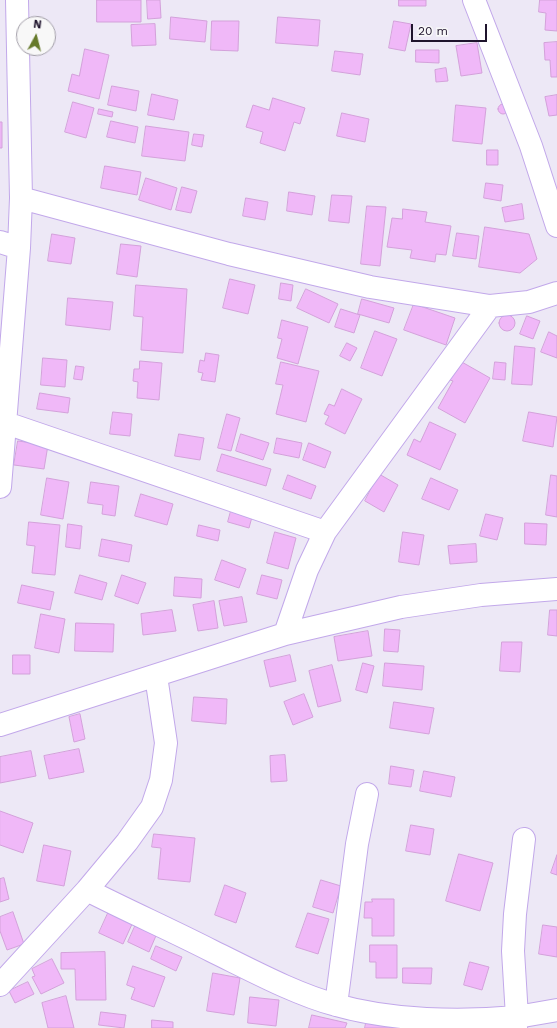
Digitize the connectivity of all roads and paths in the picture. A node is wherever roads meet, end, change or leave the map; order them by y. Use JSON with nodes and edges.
{"nodes":[{"id":1,"x":17,"y":0,"type":"edge"},
{"id":2,"x":474,"y":0,"type":"edge"},
{"id":3,"x":21,"y":198,"type":"junction"},
{"id":4,"x":557,"y":226,"type":"edge"},
{"id":5,"x":10,"y":245,"type":"edge"},
{"id":6,"x":557,"y":293,"type":"edge"},
{"id":7,"x":490,"y":306,"type":"junction"},
{"id":8,"x":3,"y":422,"type":"edge"},
{"id":9,"x":0,"y":487,"type":"edge"},
{"id":10,"x":324,"y":532,"type":"junction"},
{"id":11,"x":557,"y":589,"type":"edge"},
{"id":12,"x":285,"y":634,"type":"junction"},
{"id":13,"x":156,"y":676,"type":"junction"},
{"id":14,"x":0,"y":725,"type":"edge"},
{"id":15,"x":367,"y":794,"type":"dead end"},
{"id":16,"x":524,"y":839,"type":"dead end"},
{"id":17,"x":87,"y":890,"type":"junction"},
{"id":18,"x":0,"y":985,"type":"edge"},
{"id":19,"x":336,"y":1005,"type":"junction"},
{"id":20,"x":557,"y":1010,"type":"edge"},
{"id":21,"x":516,"y":1023,"type":"edge"}],
"edges":[{"from":1,"to":3,"type":"street"},
{"from":2,"to":4,"type":"street"},
{"from":3,"to":5,"type":"street"},
{"from":3,"to":7,"type":"street"},
{"from":5,"to":8,"type":"street"},
{"from":6,"to":7,"type":"street"},
{"from":7,"to":10,"type":"street"},
{"from":8,"to":9,"type":"street"},
{"from":8,"to":10,"type":"street"},
{"from":10,"to":12,"type":"street"},
{"from":11,"to":12,"type":"street"},
{"from":12,"to":13,"type":"street"},
{"from":13,"to":14,"type":"street"},
{"from":13,"to":17,"type":"street"},
{"from":15,"to":19,"type":"street"},
{"from":16,"to":21,"type":"street"},
{"from":17,"to":18,"type":"street"},
{"from":17,"to":19,"type":"street"},
{"from":19,"to":21,"type":"street"},
{"from":20,"to":21,"type":"street"}]}
